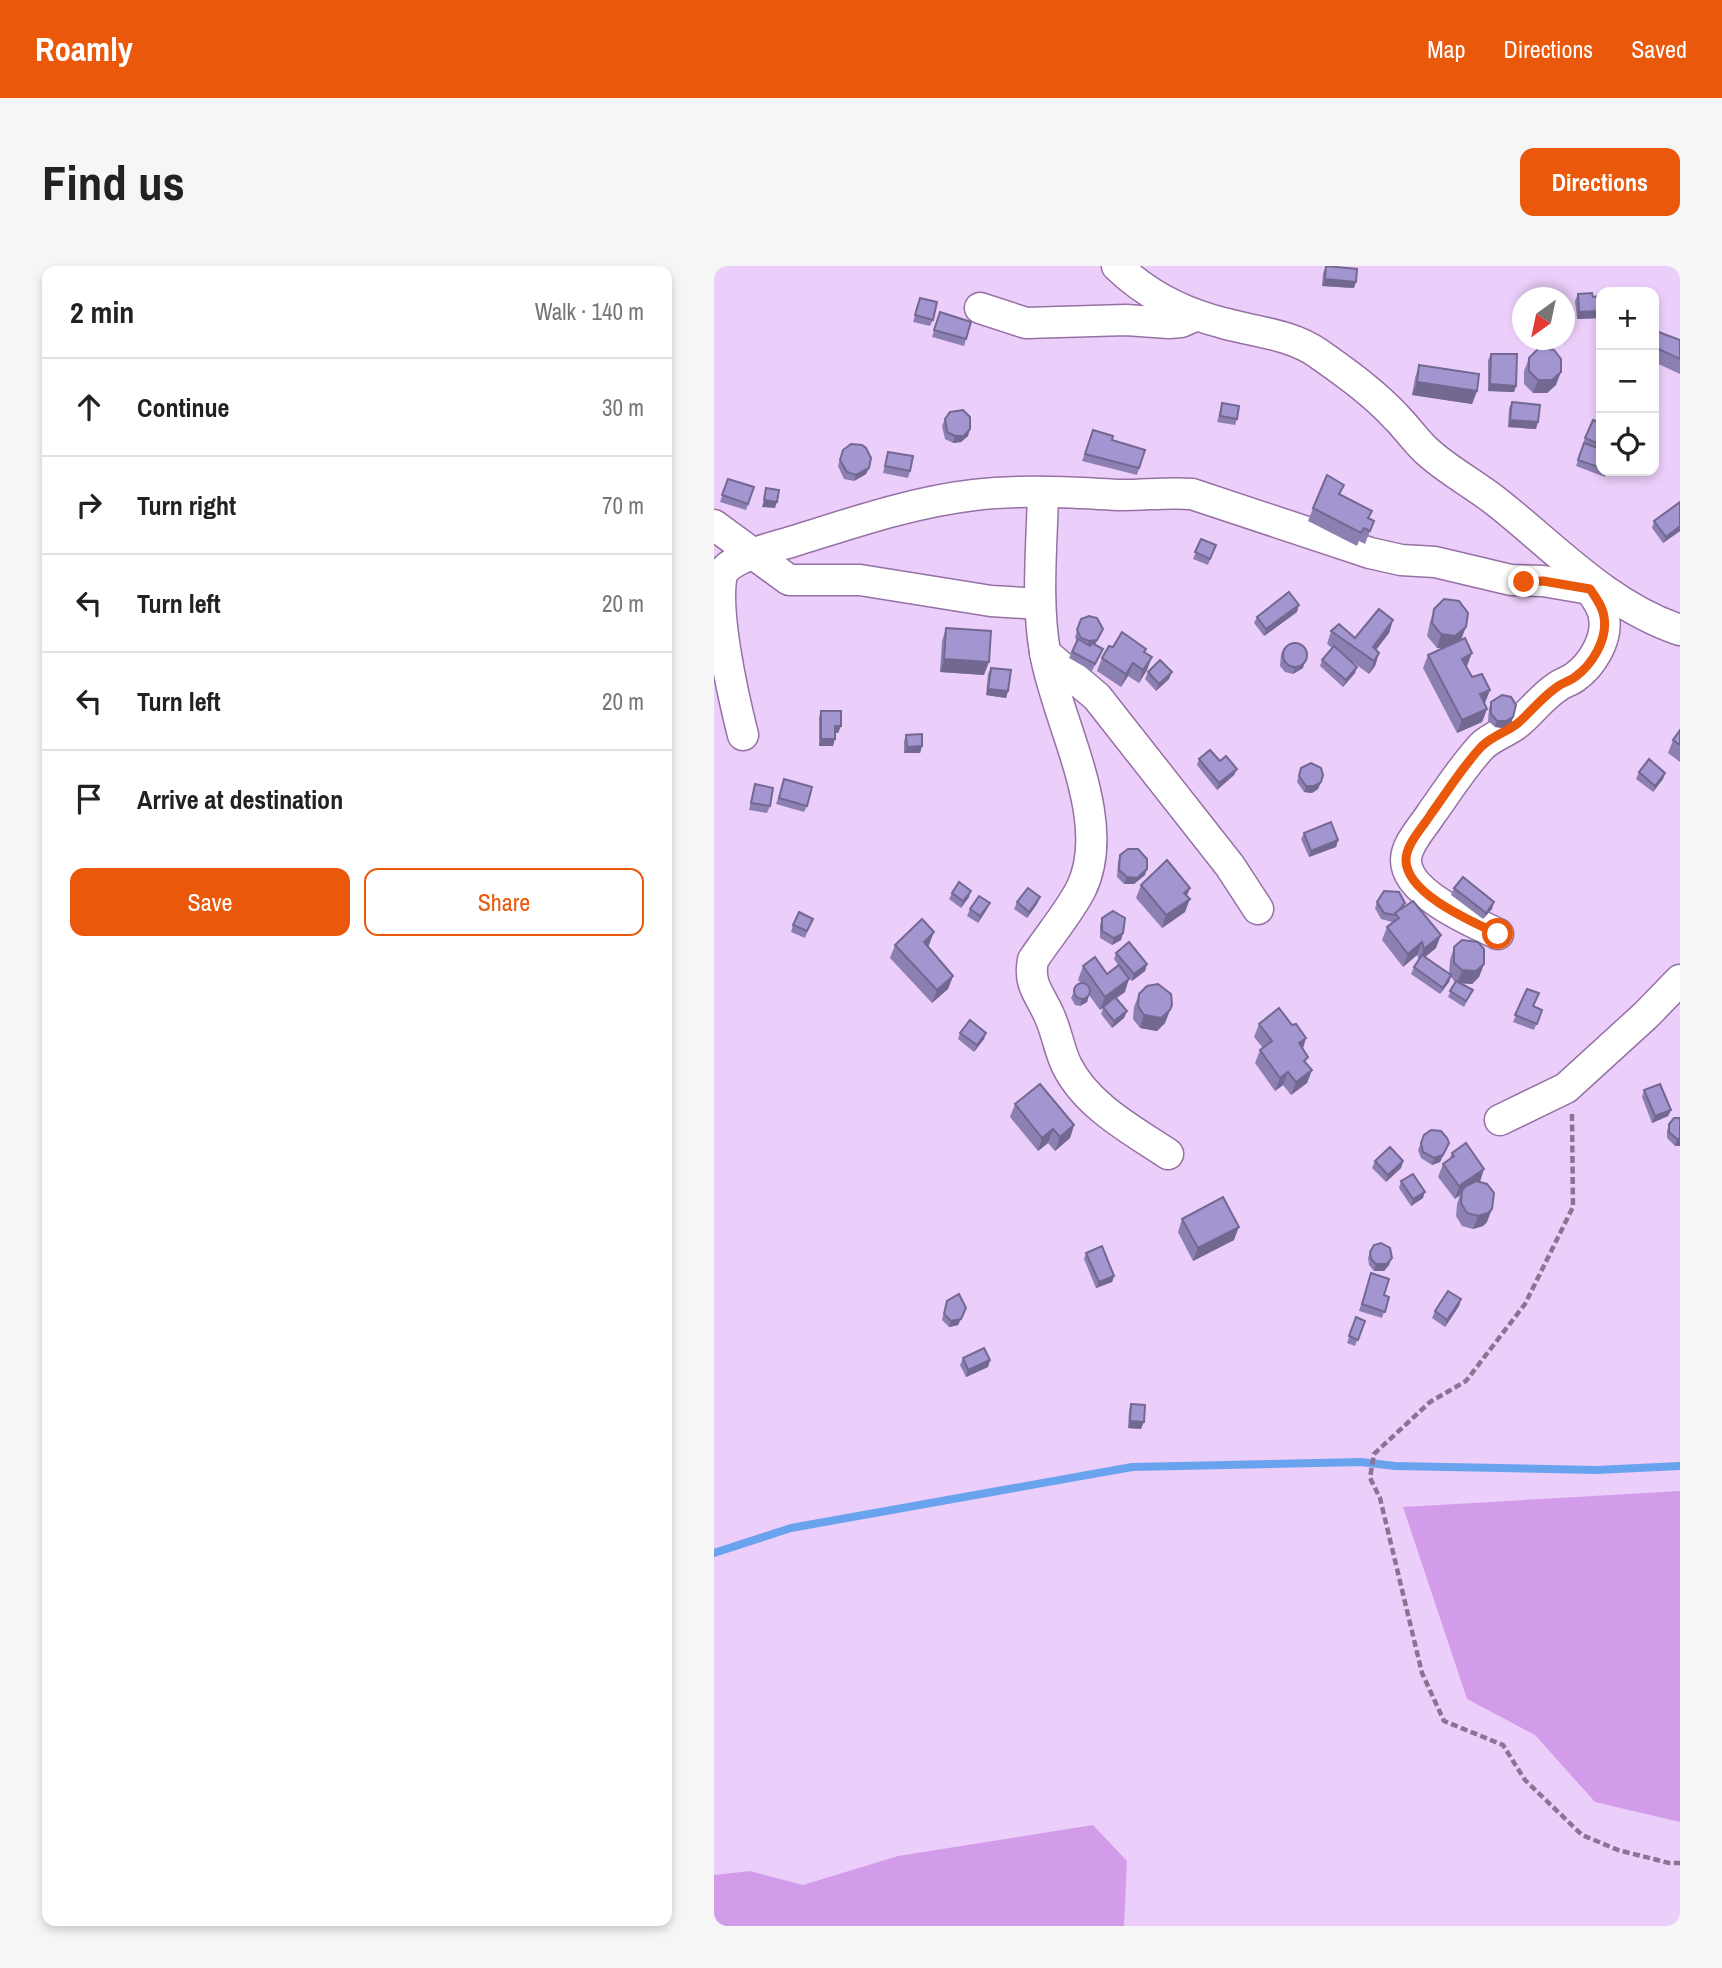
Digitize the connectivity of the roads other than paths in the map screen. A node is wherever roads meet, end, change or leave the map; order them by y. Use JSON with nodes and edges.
{"nodes":[{"id":1,"x":1117,"y":266,"type":"edge"},
{"id":2,"x":980,"y":308,"type":"dead end"},
{"id":3,"x":1195,"y":316,"type":"junction"},
{"id":4,"x":1043,"y":492,"type":"junction"},
{"id":5,"x":714,"y":525,"type":"edge"},
{"id":6,"x":752,"y":554,"type":"junction"},
{"id":7,"x":718,"y":575,"type":"edge"},
{"id":8,"x":1592,"y":586,"type":"junction"},
{"id":9,"x":1040,"y":604,"type":"junction"},
{"id":10,"x":1680,"y":630,"type":"edge"},
{"id":11,"x":1045,"y":653,"type":"junction"},
{"id":12,"x":743,"y":735,"type":"dead end"},
{"id":13,"x":1258,"y":909,"type":"dead end"},
{"id":14,"x":1498,"y":934,"type":"dead end"},
{"id":15,"x":1680,"y":980,"type":"edge"},
{"id":16,"x":1500,"y":1120,"type":"dead end"},
{"id":17,"x":1168,"y":1154,"type":"dead end"}],
"edges":[{"from":1,"to":3,"type":"street"},
{"from":2,"to":3,"type":"street"},
{"from":3,"to":8,"type":"street"},
{"from":4,"to":6,"type":"street"},
{"from":4,"to":8,"type":"street"},
{"from":4,"to":9,"type":"street"},
{"from":5,"to":6,"type":"street"},
{"from":6,"to":7,"type":"street"},
{"from":6,"to":9,"type":"street"},
{"from":7,"to":12,"type":"street"},
{"from":8,"to":10,"type":"street"},
{"from":8,"to":14,"type":"street"},
{"from":9,"to":11,"type":"street"},
{"from":11,"to":13,"type":"street"},
{"from":11,"to":17,"type":"street"},
{"from":15,"to":16,"type":"street"}]}
